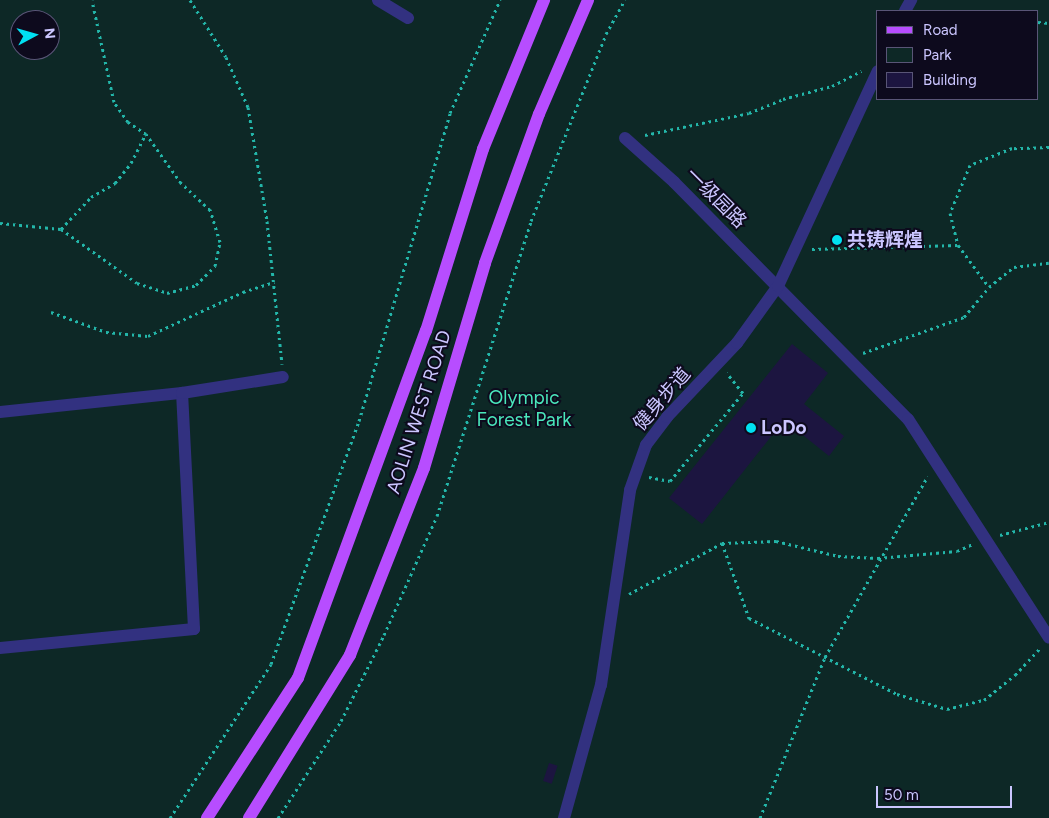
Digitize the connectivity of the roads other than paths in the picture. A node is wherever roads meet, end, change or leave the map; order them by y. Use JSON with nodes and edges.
{"nodes":[{"id":1,"x":378,"y":0,"type":"edge"},
{"id":2,"x":544,"y":0,"type":"edge"},
{"id":3,"x":588,"y":0,"type":"edge"},
{"id":4,"x":408,"y":18,"type":"dead end"},
{"id":5,"x":874,"y":69,"type":"edge"},
{"id":6,"x":625,"y":138,"type":"road end"},
{"id":7,"x":778,"y":286,"type":"junction"},
{"id":8,"x":283,"y":377,"type":"road end"},
{"id":9,"x":182,"y":393,"type":"junction"},
{"id":10,"x":0,"y":412,"type":"edge"},
{"id":11,"x":1049,"y":638,"type":"edge"},
{"id":12,"x":0,"y":648,"type":"edge"},
{"id":13,"x":208,"y":818,"type":"edge"},
{"id":14,"x":249,"y":818,"type":"edge"},
{"id":15,"x":564,"y":818,"type":"edge"}],
"edges":[{"from":1,"to":4,"type":"street"},
{"from":2,"to":13,"type":"main road","name":"AOLIN WEST ROAD"},
{"from":3,"to":14,"type":"main road","name":"AOLIN WEST ROAD"},
{"from":5,"to":7,"type":"street","name":"健身步道"},
{"from":6,"to":7,"type":"street","name":"一级园路"},
{"from":7,"to":11,"type":"street","name":"一级园路"},
{"from":7,"to":15,"type":"street","name":"健身步道"},
{"from":8,"to":9,"type":"street"},
{"from":9,"to":10,"type":"street"},
{"from":9,"to":12,"type":"street"}]}
